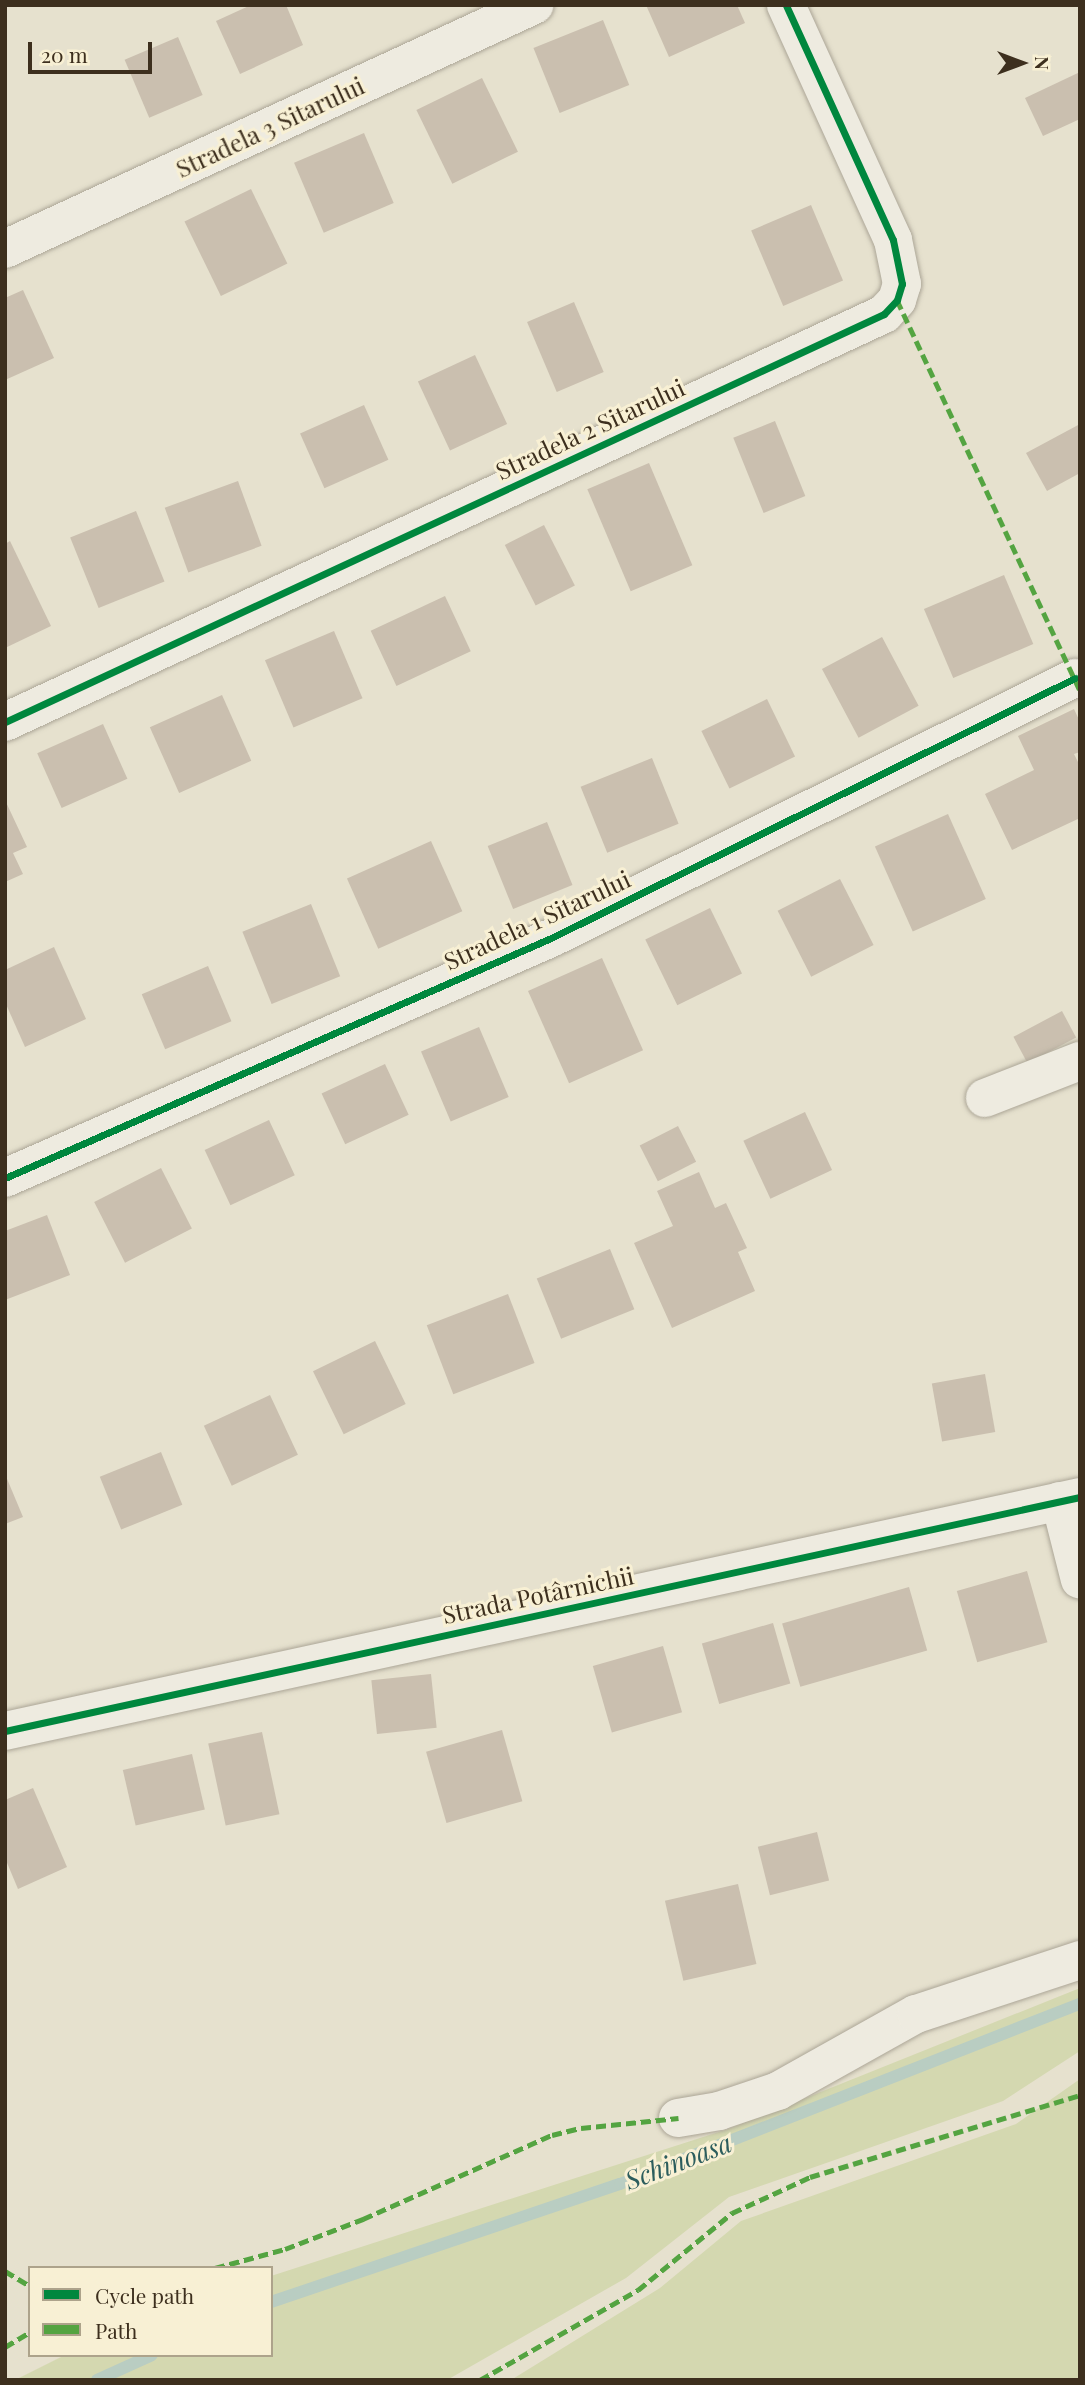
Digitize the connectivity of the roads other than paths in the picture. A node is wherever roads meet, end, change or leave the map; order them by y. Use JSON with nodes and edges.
{"nodes":[{"id":1,"x":534,"y":5,"type":"edge"},
{"id":2,"x":786,"y":5,"type":"edge"},
{"id":3,"x":5,"y":249,"type":"edge"},
{"id":4,"x":1075,"y":678,"type":"dead end"},
{"id":5,"x":5,"y":722,"type":"edge"},
{"id":6,"x":1080,"y":1061,"type":"edge"},
{"id":7,"x":985,"y":1098,"type":"dead end"},
{"id":8,"x":5,"y":1178,"type":"edge"},
{"id":9,"x":1070,"y":1499,"type":"edge"},
{"id":10,"x":1080,"y":1580,"type":"edge"},
{"id":11,"x":5,"y":1731,"type":"edge"},
{"id":12,"x":1080,"y":1960,"type":"edge"},
{"id":13,"x":678,"y":2118,"type":"dead end"}],
"edges":[{"from":1,"to":3,"type":"street","name":"Stradela 3 Sitarului"},
{"from":2,"to":5,"type":"street","name":"Stradela 2 Sitarului"},
{"from":4,"to":8,"type":"street","name":"Stradela 1 Sitarului"},
{"from":6,"to":7,"type":"street"},
{"from":9,"to":10,"type":"street"},
{"from":9,"to":11,"type":"street","name":"Strada Potârnichii"},
{"from":12,"to":13,"type":"street"}]}
